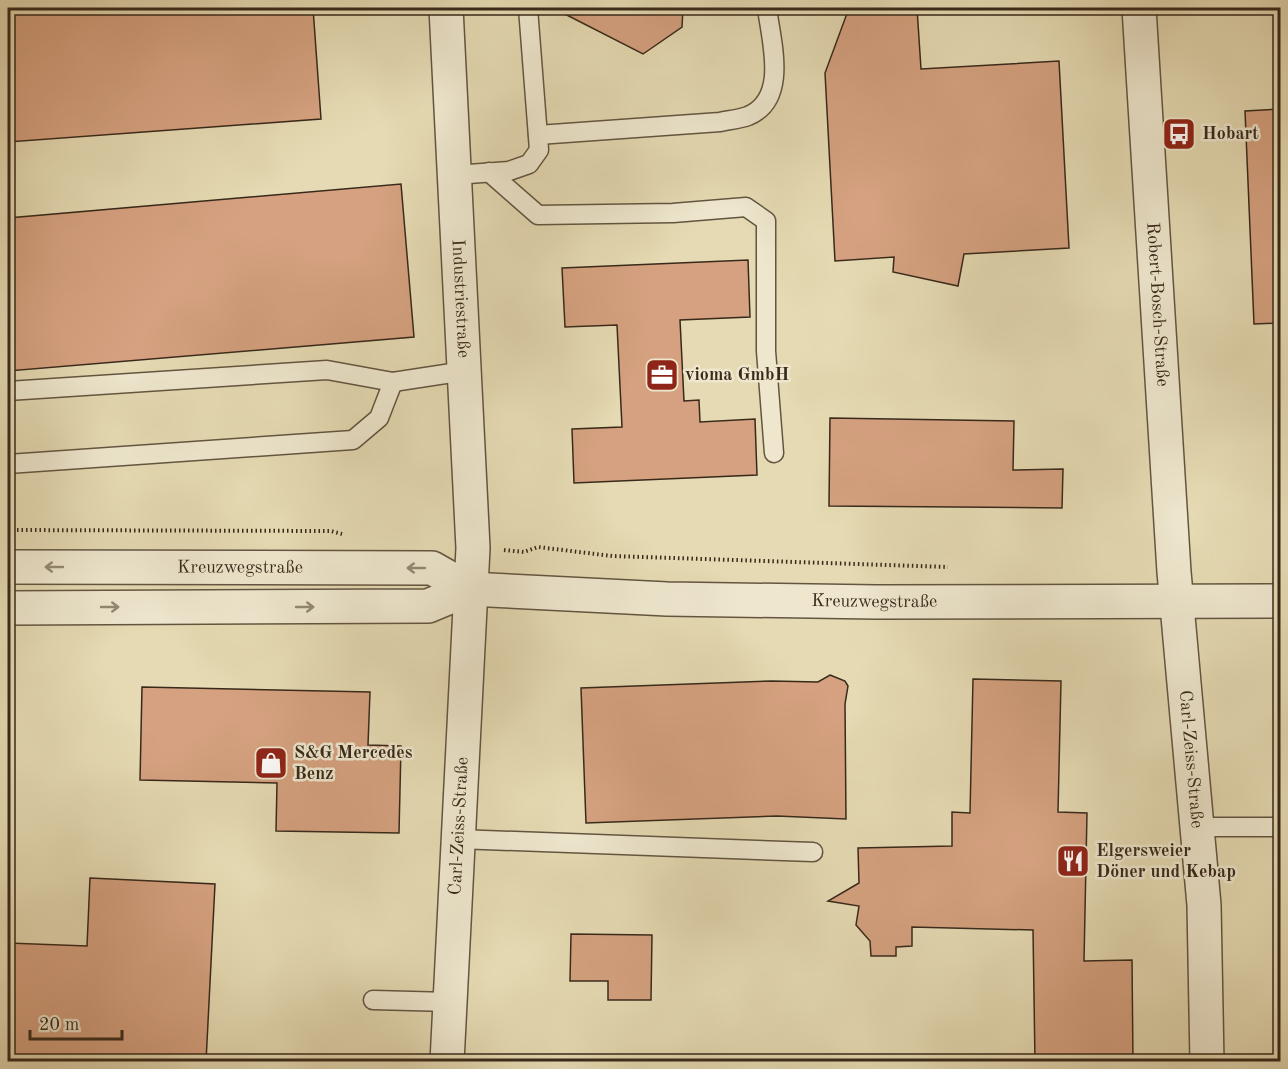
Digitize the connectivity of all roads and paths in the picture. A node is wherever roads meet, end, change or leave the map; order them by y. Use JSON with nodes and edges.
{"nodes":[{"id":1,"x":446,"y":8,"type":"edge"},
{"id":2,"x":528,"y":8,"type":"edge"},
{"id":3,"x":767,"y":8,"type":"edge"},
{"id":4,"x":1139,"y":8,"type":"edge"},
{"id":5,"x":538,"y":135,"type":"junction"},
{"id":6,"x":489,"y":172,"type":"junction"},
{"id":7,"x":455,"y":175,"type":"junction"},
{"id":8,"x":465,"y":371,"type":"junction"},
{"id":9,"x":393,"y":382,"type":"junction"},
{"id":10,"x":8,"y":391,"type":"edge"},
{"id":11,"x":774,"y":453,"type":"dead end"},
{"id":12,"x":8,"y":464,"type":"edge"},
{"id":13,"x":8,"y":530,"type":"edge"},
{"id":14,"x":352,"y":537,"type":"dead end"},
{"id":15,"x":472,"y":549,"type":"junction"},
{"id":16,"x":8,"y":567,"type":"edge"},
{"id":17,"x":951,"y":567,"type":"dead end"},
{"id":18,"x":469,"y":590,"type":"junction"},
{"id":19,"x":1176,"y":601,"type":"junction"},
{"id":20,"x":1281,"y":601,"type":"edge"},
{"id":21,"x":8,"y":609,"type":"edge"},
{"id":22,"x":1197,"y":827,"type":"junction"},
{"id":23,"x":1281,"y":827,"type":"edge"},
{"id":24,"x":458,"y":839,"type":"junction"},
{"id":25,"x":813,"y":852,"type":"dead end"},
{"id":26,"x":373,"y":1000,"type":"dead end"},
{"id":27,"x":450,"y":1002,"type":"junction"},
{"id":28,"x":447,"y":1062,"type":"edge"},
{"id":29,"x":1208,"y":1062,"type":"edge"}],
"edges":[{"from":1,"to":7,"type":"street","name":"Industriestraße"},
{"from":2,"to":5,"type":"lane"},
{"from":3,"to":5,"type":"lane"},
{"from":4,"to":19,"type":"street","name":"Robert-Bosch-Straße"},
{"from":5,"to":6,"type":"lane"},
{"from":6,"to":7,"type":"lane"},
{"from":6,"to":11,"type":"lane"},
{"from":7,"to":8,"type":"street","name":"Industriestraße"},
{"from":8,"to":9,"type":"lane"},
{"from":8,"to":15,"type":"street","name":"Industriestraße"},
{"from":9,"to":10,"type":"lane"},
{"from":9,"to":12,"type":"lane"},
{"from":13,"to":14,"type":"path"},
{"from":15,"to":17,"type":"path"},
{"from":15,"to":18,"type":"street","name":"Industriestraße"},
{"from":18,"to":16,"type":"street","name":"Kreuzwegstraße","one_way":true},
{"from":18,"to":19,"type":"street","name":"Kreuzwegstraße"},
{"from":21,"to":18,"type":"street","name":"Kreuzwegstraße","one_way":true},
{"from":18,"to":24,"type":"street","name":"Carl-Zeiss-Straße"},
{"from":19,"to":20,"type":"street","name":"Kreuzwegstraße"},
{"from":19,"to":22,"type":"street","name":"Carl-Zeiss-Straße"},
{"from":22,"to":23,"type":"lane"},
{"from":22,"to":29,"type":"street","name":"Carl-Zeiss-Straße"},
{"from":24,"to":25,"type":"lane"},
{"from":24,"to":27,"type":"street","name":"Carl-Zeiss-Straße"},
{"from":26,"to":27,"type":"lane"},
{"from":27,"to":28,"type":"street","name":"Carl-Zeiss-Straße"}]}
